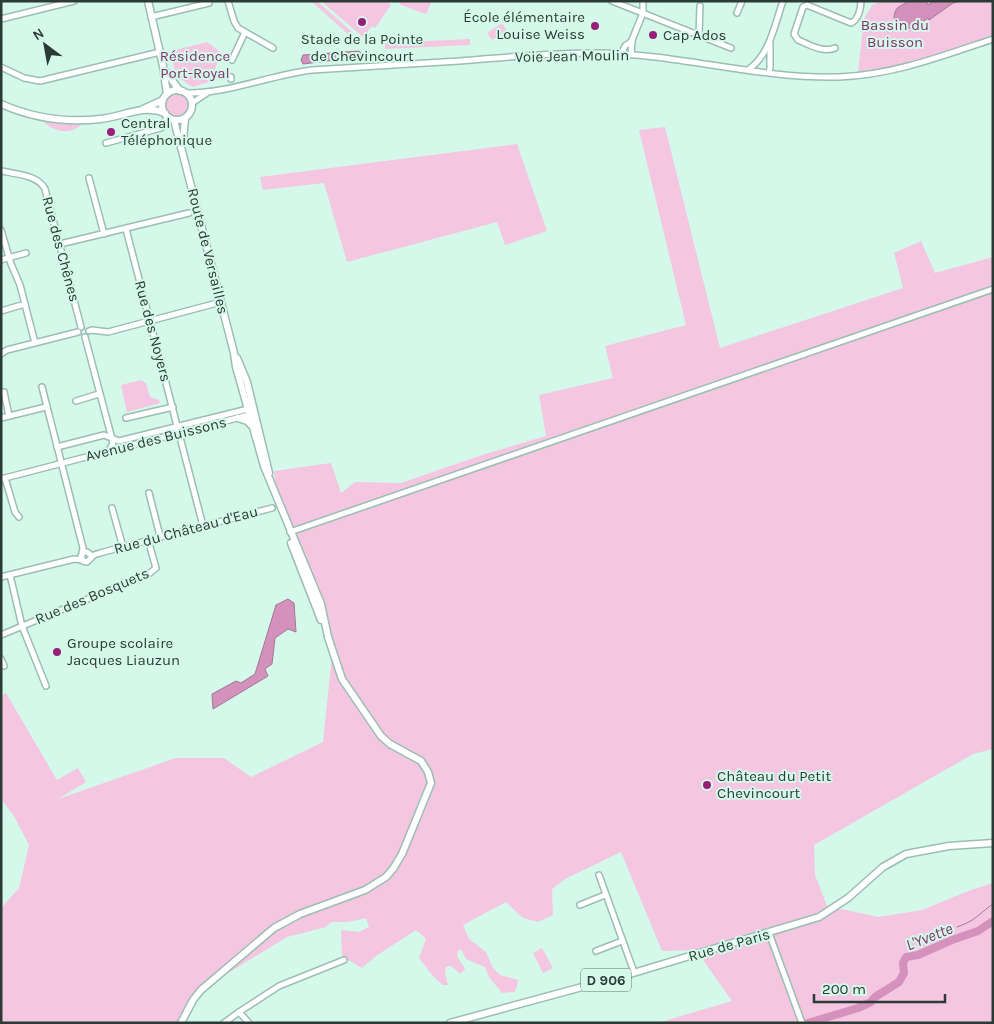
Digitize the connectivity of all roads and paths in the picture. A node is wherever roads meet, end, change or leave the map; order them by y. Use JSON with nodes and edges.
{"nodes":[{"id":1,"x":74,"y":1,"type":"edge"},
{"id":2,"x":148,"y":1,"type":"edge"},
{"id":3,"x":228,"y":1,"type":"edge"},
{"id":4,"x":612,"y":1,"type":"edge"},
{"id":5,"x":643,"y":1,"type":"edge"},
{"id":6,"x":742,"y":1,"type":"edge"},
{"id":7,"x":782,"y":1,"type":"edge"},
{"id":8,"x":861,"y":1,"type":"edge"},
{"id":9,"x":208,"y":3,"type":"dead end"},
{"id":10,"x":700,"y":6,"type":"dead end"},
{"id":11,"x":643,"y":13,"type":"junction"},
{"id":12,"x":737,"y":13,"type":"dead end"},
{"id":13,"x":151,"y":17,"type":"junction"},
{"id":14,"x":1,"y":19,"type":"edge"},
{"id":15,"x":245,"y":32,"type":"junction"},
{"id":16,"x":699,"y":35,"type":"junction"},
{"id":17,"x":993,"y":39,"type":"edge"},
{"id":18,"x":632,"y":40,"type":"junction"},
{"id":19,"x":770,"y":41,"type":"junction"},
{"id":20,"x":273,"y":48,"type":"dead end"},
{"id":21,"x":731,"y":48,"type":"dead end"},
{"id":22,"x":835,"y":48,"type":"dead end"},
{"id":23,"x":160,"y":52,"type":"junction"},
{"id":24,"x":621,"y":54,"type":"junction"},
{"id":25,"x":631,"y":55,"type":"junction"},
{"id":26,"x":232,"y":60,"type":"dead end"},
{"id":27,"x":163,"y":66,"type":"junction"},
{"id":28,"x":1,"y":67,"type":"edge"},
{"id":29,"x":749,"y":69,"type":"junction"},
{"id":30,"x":769,"y":72,"type":"junction"},
{"id":31,"x":183,"y":92,"type":"junction"},
{"id":32,"x":207,"y":93,"type":"junction"},
{"id":33,"x":165,"y":97,"type":"junction"},
{"id":34,"x":192,"y":103,"type":"junction"},
{"id":35,"x":1,"y":104,"type":"edge"},
{"id":36,"x":143,"y":109,"type":"junction"},
{"id":37,"x":169,"y":116,"type":"junction"},
{"id":38,"x":185,"y":118,"type":"junction"},
{"id":39,"x":106,"y":143,"type":"dead end"},
{"id":40,"x":182,"y":148,"type":"junction"},
{"id":41,"x":1,"y":171,"type":"edge"},
{"id":42,"x":89,"y":178,"type":"dead end"},
{"id":43,"x":189,"y":212,"type":"dead end"},
{"id":44,"x":126,"y":229,"type":"junction"},
{"id":45,"x":1,"y":230,"type":"edge"},
{"id":46,"x":104,"y":234,"type":"junction"},
{"id":47,"x":60,"y":244,"type":"junction"},
{"id":48,"x":26,"y":253,"type":"dead end"},
{"id":49,"x":9,"y":258,"type":"junction"},
{"id":50,"x":1,"y":260,"type":"edge"},
{"id":51,"x":993,"y":289,"type":"edge"},
{"id":52,"x":221,"y":302,"type":"junction"},
{"id":53,"x":25,"y":304,"type":"junction"},
{"id":54,"x":1,"y":311,"type":"edge"},
{"id":55,"x":150,"y":321,"type":"junction"},
{"id":56,"x":82,"y":327,"type":"junction"},
{"id":57,"x":78,"y":332,"type":"junction"},
{"id":58,"x":89,"y":332,"type":"junction"},
{"id":59,"x":85,"y":337,"type":"junction"},
{"id":60,"x":36,"y":343,"type":"junction"},
{"id":61,"x":1,"y":354,"type":"edge"},
{"id":62,"x":42,"y":387,"type":"dead end"},
{"id":63,"x":4,"y":392,"type":"dead end"},
{"id":64,"x":99,"y":394,"type":"junction"},
{"id":65,"x":76,"y":401,"type":"dead end"},
{"id":66,"x":46,"y":406,"type":"junction"},
{"id":67,"x":173,"y":407,"type":"junction"},
{"id":68,"x":251,"y":411,"type":"junction"},
{"id":69,"x":9,"y":416,"type":"junction"},
{"id":70,"x":1,"y":418,"type":"edge"},
{"id":71,"x":126,"y":418,"type":"dead end"},
{"id":72,"x":238,"y":418,"type":"junction"},
{"id":73,"x":252,"y":426,"type":"junction"},
{"id":74,"x":179,"y":429,"type":"junction"},
{"id":75,"x":112,"y":439,"type":"junction"},
{"id":76,"x":57,"y":447,"type":"junction"},
{"id":77,"x":109,"y":451,"type":"junction"},
{"id":78,"x":62,"y":463,"type":"junction"},
{"id":79,"x":3,"y":478,"type":"edge"},
{"id":80,"x":271,"y":484,"type":"junction"},
{"id":81,"x":149,"y":493,"type":"dead end"},
{"id":82,"x":112,"y":508,"type":"dead end"},
{"id":83,"x":272,"y":508,"type":"dead end"},
{"id":84,"x":19,"y":517,"type":"dead end"},
{"id":85,"x":203,"y":526,"type":"junction"},
{"id":86,"x":290,"y":532,"type":"junction"},
{"id":87,"x":160,"y":536,"type":"junction"},
{"id":88,"x":148,"y":540,"type":"junction"},
{"id":89,"x":123,"y":546,"type":"junction"},
{"id":90,"x":85,"y":554,"type":"junction"},
{"id":91,"x":10,"y":575,"type":"junction"},
{"id":92,"x":1,"y":577,"type":"edge"},
{"id":93,"x":22,"y":626,"type":"junction"},
{"id":94,"x":1,"y":635,"type":"edge"},
{"id":95,"x":1,"y":659,"type":"edge"},
{"id":96,"x":4,"y":666,"type":"dead end"},
{"id":97,"x":46,"y":686,"type":"dead end"},
{"id":98,"x":993,"y":843,"type":"edge"},
{"id":99,"x":599,"y":875,"type":"dead end"},
{"id":100,"x":605,"y":895,"type":"junction"},
{"id":101,"x":580,"y":905,"type":"dead end"},
{"id":102,"x":769,"y":933,"type":"junction"},
{"id":103,"x":622,"y":941,"type":"junction"},
{"id":104,"x":596,"y":951,"type":"dead end"},
{"id":105,"x":344,"y":960,"type":"dead end"},
{"id":106,"x":634,"y":972,"type":"junction"},
{"id":107,"x":239,"y":1012,"type":"junction"},
{"id":108,"x":801,"y":1021,"type":"edge"},
{"id":109,"x":181,"y":1023,"type":"edge"},
{"id":110,"x":224,"y":1023,"type":"edge"},
{"id":111,"x":248,"y":1023,"type":"edge"},
{"id":112,"x":450,"y":1023,"type":"edge"}],
"edges":[{"from":1,"to":14,"type":"street"},
{"from":2,"to":13,"type":"main road"},
{"from":3,"to":15,"type":"street"},
{"from":4,"to":11,"type":"street"},
{"from":5,"to":11,"type":"street"},
{"from":6,"to":12,"type":"street"},
{"from":7,"to":19,"type":"street"},
{"from":8,"to":22,"type":"street"},
{"from":9,"to":13,"type":"street"},
{"from":10,"to":16,"type":"street"},
{"from":11,"to":16,"type":"street"},
{"from":11,"to":18,"type":"street"},
{"from":13,"to":23,"type":"main road"},
{"from":15,"to":20,"type":"street"},
{"from":15,"to":26,"type":"street"},
{"from":16,"to":21,"type":"street"},
{"from":17,"to":30,"type":"street","name":"Voie Jean Moulin"},
{"from":18,"to":24,"type":"street"},
{"from":18,"to":25,"type":"street"},
{"from":19,"to":29,"type":"street"},
{"from":19,"to":30,"type":"street"},
{"from":23,"to":27,"type":"main road"},
{"from":23,"to":28,"type":"street"},
{"from":24,"to":25,"type":"street","name":"Voie Jean Moulin"},
{"from":24,"to":32,"type":"street","name":"Voie Jean Moulin"},
{"from":25,"to":29,"type":"street","name":"Voie Jean Moulin"},
{"from":27,"to":31,"type":"main road"},
{"from":27,"to":33,"type":"main road"},
{"from":29,"to":30,"type":"street","name":"Voie Jean Moulin"},
{"from":31,"to":32,"type":"street","name":"Voie Jean Moulin"},
{"from":31,"to":33,"type":"main road"},
{"from":31,"to":34,"type":"main road"},
{"from":32,"to":34,"type":"street","name":"Voie Jean Moulin"},
{"from":33,"to":36,"type":"main road"},
{"from":33,"to":37,"type":"main road"},
{"from":34,"to":38,"type":"main road"},
{"from":35,"to":36,"type":"main road"},
{"from":36,"to":37,"type":"main road"},
{"from":37,"to":38,"type":"main road"},
{"from":37,"to":39,"type":"street"},
{"from":37,"to":40,"type":"main road","name":"Route de Versailles"},
{"from":38,"to":40,"type":"main road","name":"Route de Versailles"},
{"from":40,"to":52,"type":"main road","name":"Route de Versailles"},
{"from":41,"to":47,"type":"street","name":"Rue des Chênes"},
{"from":42,"to":46,"type":"street"},
{"from":43,"to":44,"type":"street"},
{"from":44,"to":46,"type":"street"},
{"from":44,"to":55,"type":"street","name":"Rue des Noyers"},
{"from":45,"to":49,"type":"street"},
{"from":46,"to":47,"type":"street"},
{"from":47,"to":56,"type":"street","name":"Rue des Chênes"},
{"from":48,"to":49,"type":"street"},
{"from":49,"to":50,"type":"street"},
{"from":49,"to":53,"type":"street"},
{"from":51,"to":86,"type":"street"},
{"from":52,"to":55,"type":"street"},
{"from":52,"to":68,"type":"main road","name":"Route de Versailles"},
{"from":53,"to":54,"type":"street"},
{"from":53,"to":60,"type":"street"},
{"from":55,"to":58,"type":"street"},
{"from":55,"to":67,"type":"street","name":"Rue des Noyers"},
{"from":56,"to":57,"type":"street"},
{"from":56,"to":58,"type":"street"},
{"from":57,"to":59,"type":"street"},
{"from":57,"to":60,"type":"street"},
{"from":58,"to":59,"type":"street"},
{"from":59,"to":64,"type":"street"},
{"from":60,"to":61,"type":"street"},
{"from":62,"to":66,"type":"street"},
{"from":63,"to":69,"type":"street"},
{"from":64,"to":65,"type":"street"},
{"from":64,"to":75,"type":"street"},
{"from":66,"to":69,"type":"street"},
{"from":66,"to":76,"type":"street"},
{"from":67,"to":71,"type":"street"},
{"from":67,"to":74,"type":"street","name":"Rue des Noyers"},
{"from":68,"to":72,"type":"street","name":"Avenue des Buissons"},
{"from":68,"to":73,"type":"main road","name":"Route de Versailles"},
{"from":68,"to":74,"type":"street","name":"Avenue des Buissons"},
{"from":68,"to":80,"type":"main road","name":"Route de Versailles"},
{"from":69,"to":70,"type":"street"},
{"from":72,"to":73,"type":"main road"},
{"from":72,"to":74,"type":"street","name":"Avenue des Buissons"},
{"from":73,"to":80,"type":"main road","name":"Route de Versailles"},
{"from":74,"to":75,"type":"street","name":"Avenue des Buissons"},
{"from":74,"to":77,"type":"street","name":"Avenue des Buissons"},
{"from":74,"to":85,"type":"street","name":"Rue des Noyers"},
{"from":75,"to":76,"type":"street","name":"Avenue des Buissons"},
{"from":75,"to":77,"type":"street"},
{"from":76,"to":78,"type":"street"},
{"from":77,"to":78,"type":"street","name":"Avenue des Buissons"},
{"from":78,"to":79,"type":"street","name":"Avenue des Buissons"},
{"from":78,"to":90,"type":"street"},
{"from":79,"to":84,"type":"street"},
{"from":80,"to":86,"type":"main road","name":"Route de Versailles"},
{"from":81,"to":87,"type":"street"},
{"from":82,"to":89,"type":"street"},
{"from":83,"to":85,"type":"street","name":"Rue du Château d'Eau"},
{"from":85,"to":87,"type":"street","name":"Rue du Château d'Eau"},
{"from":86,"to":109,"type":"main road","name":"Route de Versailles"},
{"from":87,"to":88,"type":"street","name":"Rue du Château d'Eau"},
{"from":88,"to":89,"type":"street","name":"Rue du Château d'Eau"},
{"from":88,"to":93,"type":"street","name":"Rue des Bosquets"},
{"from":89,"to":90,"type":"street","name":"Rue du Château d'Eau"},
{"from":90,"to":91,"type":"street"},
{"from":91,"to":92,"type":"street"},
{"from":91,"to":93,"type":"street"},
{"from":93,"to":94,"type":"street","name":"Rue des Bosquets"},
{"from":93,"to":97,"type":"street"},
{"from":95,"to":96,"type":"street"},
{"from":98,"to":102,"type":"main road","name":"Rue de Paris","number":"D 906"},
{"from":99,"to":100,"type":"street"},
{"from":100,"to":101,"type":"street"},
{"from":100,"to":103,"type":"street"},
{"from":102,"to":106,"type":"main road","name":"Rue de Paris","number":"D 906"},
{"from":102,"to":108,"type":"street"},
{"from":103,"to":104,"type":"street"},
{"from":103,"to":106,"type":"street"},
{"from":105,"to":107,"type":"street"},
{"from":106,"to":112,"type":"main road","name":"Rue de Paris","number":"D 906"},
{"from":107,"to":110,"type":"street"},
{"from":107,"to":111,"type":"street"}]}
